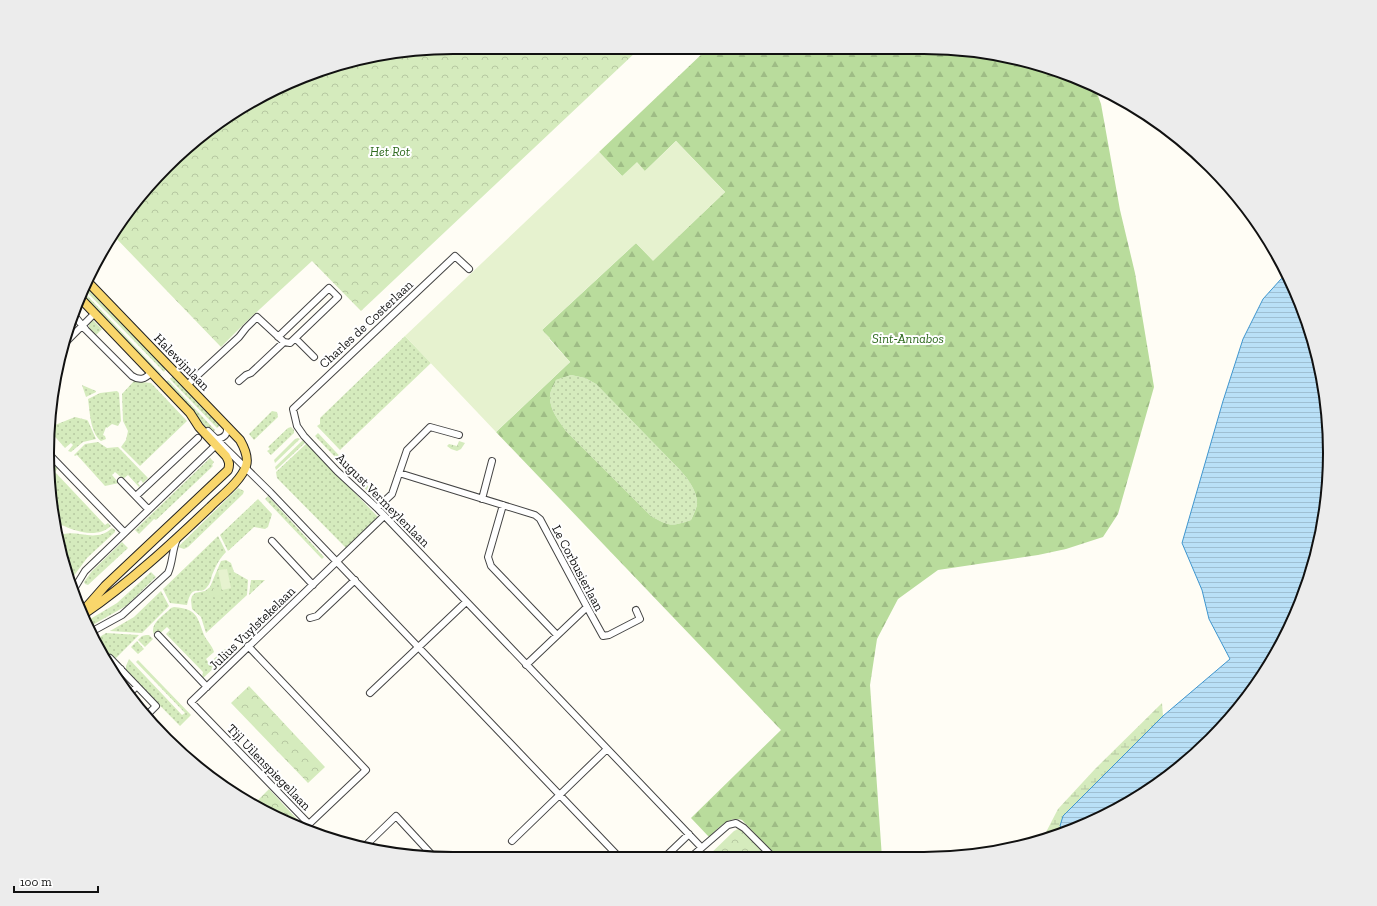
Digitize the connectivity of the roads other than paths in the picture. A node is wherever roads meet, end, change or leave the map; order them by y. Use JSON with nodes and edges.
{"nodes":[{"id":1,"x":469,"y":270,"type":"dead end"},
{"id":2,"x":91,"y":285,"type":"edge"},
{"id":3,"x":83,"y":302,"type":"edge"},
{"id":4,"x":94,"y":314,"type":"junction"},
{"id":5,"x":77,"y":319,"type":"edge"},
{"id":6,"x":83,"y":325,"type":"junction"},
{"id":7,"x":72,"y":336,"type":"edge"},
{"id":8,"x":278,"y":337,"type":"junction"},
{"id":9,"x":295,"y":338,"type":"junction"},
{"id":10,"x":284,"y":342,"type":"junction"},
{"id":11,"x":314,"y":357,"type":"dead end"},
{"id":12,"x":152,"y":373,"type":"junction"},
{"id":13,"x":239,"y":381,"type":"dead end"},
{"id":14,"x":187,"y":385,"type":"junction"},
{"id":15,"x":293,"y":409,"type":"joint"},
{"id":16,"x":226,"y":425,"type":"junction"},
{"id":17,"x":458,"y":435,"type":"dead end"},
{"id":18,"x":198,"y":438,"type":"dead end"},
{"id":19,"x":216,"y":442,"type":"junction"},
{"id":20,"x":54,"y":459,"type":"edge"},
{"id":21,"x":492,"y":461,"type":"dead end"},
{"id":22,"x":244,"y":465,"type":"junction"},
{"id":23,"x":228,"y":470,"type":"junction"},
{"id":24,"x":399,"y":473,"type":"junction"},
{"id":25,"x":121,"y":481,"type":"dead end"},
{"id":26,"x":136,"y":496,"type":"junction"},
{"id":27,"x":482,"y":499,"type":"junction"},
{"id":28,"x":503,"y":505,"type":"junction"},
{"id":29,"x":377,"y":508,"type":"junction"},
{"id":30,"x":148,"y":509,"type":"junction"},
{"id":31,"x":384,"y":516,"type":"junction"},
{"id":32,"x":124,"y":532,"type":"junction"},
{"id":33,"x":177,"y":538,"type":"junction"},
{"id":34,"x":272,"y":541,"type":"dead end"},
{"id":35,"x":337,"y":562,"type":"junction"},
{"id":36,"x":355,"y":580,"type":"junction"},
{"id":37,"x":76,"y":585,"type":"edge"},
{"id":38,"x":313,"y":585,"type":"junction"},
{"id":39,"x":466,"y":602,"type":"junction"},
{"id":40,"x":587,"y":608,"type":"junction"},
{"id":41,"x":85,"y":609,"type":"edge"},
{"id":42,"x":636,"y":610,"type":"dead end"},
{"id":43,"x":87,"y":612,"type":"edge"},
{"id":44,"x":310,"y":618,"type":"dead end"},
{"id":45,"x":95,"y":630,"type":"edge"},
{"id":46,"x":158,"y":635,"type":"dead end"},
{"id":47,"x":557,"y":635,"type":"junction"},
{"id":48,"x":248,"y":646,"type":"junction"},
{"id":49,"x":418,"y":647,"type":"junction"},
{"id":50,"x":112,"y":660,"type":"edge"},
{"id":51,"x":526,"y":665,"type":"junction"},
{"id":52,"x":121,"y":669,"type":"junction"},
{"id":53,"x":119,"y":671,"type":"edge"},
{"id":54,"x":137,"y":686,"type":"junction"},
{"id":55,"x":206,"y":687,"type":"junction"},
{"id":56,"x":132,"y":691,"type":"edge"},
{"id":57,"x":370,"y":693,"type":"dead end"},
{"id":58,"x":191,"y":702,"type":"joint"},
{"id":59,"x":150,"y":712,"type":"edge"},
{"id":60,"x":607,"y":749,"type":"junction"},
{"id":61,"x":560,"y":795,"type":"junction"},
{"id":62,"x":689,"y":834,"type":"junction"},
{"id":63,"x":512,"y":841,"type":"dead end"},
{"id":64,"x":369,"y":842,"type":"edge"},
{"id":65,"x":701,"y":847,"type":"junction"},
{"id":66,"x":428,"y":851,"type":"edge"},
{"id":67,"x":614,"y":852,"type":"edge"},
{"id":68,"x":670,"y":852,"type":"edge"},
{"id":69,"x":696,"y":852,"type":"edge"},
{"id":70,"x":768,"y":852,"type":"edge"}],
"edges":[{"from":1,"to":15,"type":"street","name":"Charles de Costerlaan"},
{"from":2,"to":14,"type":"main road","name":"Halewijnlaan"},
{"from":3,"to":4,"type":"main road"},
{"from":4,"to":6,"type":"street"},
{"from":4,"to":12,"type":"main road"},
{"from":5,"to":6,"type":"street"},
{"from":6,"to":7,"type":"street"},
{"from":6,"to":12,"type":"street"},
{"from":8,"to":9,"type":"street"},
{"from":8,"to":10,"type":"street"},
{"from":8,"to":14,"type":"street"},
{"from":9,"to":10,"type":"street"},
{"from":9,"to":11,"type":"street"},
{"from":10,"to":13,"type":"street"},
{"from":12,"to":19,"type":"main road"},
{"from":14,"to":16,"type":"main road","name":"Halewijnlaan"},
{"from":15,"to":29,"type":"street","name":"August Vermeylenlaan"},
{"from":16,"to":19,"type":"street"},
{"from":16,"to":22,"type":"main road","name":"Halewijnlaan"},
{"from":17,"to":24,"type":"street"},
{"from":18,"to":26,"type":"street"},
{"from":19,"to":22,"type":"street"},
{"from":19,"to":23,"type":"main road"},
{"from":19,"to":30,"type":"street"},
{"from":20,"to":32,"type":"street"},
{"from":21,"to":27,"type":"street"},
{"from":22,"to":23,"type":"street"},
{"from":22,"to":33,"type":"main road"},
{"from":22,"to":35,"type":"street"},
{"from":23,"to":41,"type":"main road"},
{"from":24,"to":27,"type":"street","name":"Le Corbusierlaan"},
{"from":24,"to":29,"type":"street"},
{"from":25,"to":26,"type":"street"},
{"from":26,"to":30,"type":"street"},
{"from":27,"to":28,"type":"street","name":"Le Corbusierlaan"},
{"from":28,"to":40,"type":"street","name":"Le Corbusierlaan"},
{"from":28,"to":47,"type":"street"},
{"from":29,"to":31,"type":"street","name":"August Vermeylenlaan"},
{"from":30,"to":32,"type":"street"},
{"from":31,"to":35,"type":"street","name":"Julius Vuylstekelaan"},
{"from":31,"to":39,"type":"street","name":"August Vermeylenlaan"},
{"from":32,"to":37,"type":"street"},
{"from":33,"to":43,"type":"main road"},
{"from":33,"to":45,"type":"street"},
{"from":34,"to":38,"type":"street","name":"Julius Vuylstekelaan"},
{"from":35,"to":36,"type":"street"},
{"from":35,"to":38,"type":"street","name":"Julius Vuylstekelaan"},
{"from":36,"to":44,"type":"street"},
{"from":36,"to":49,"type":"street"},
{"from":38,"to":48,"type":"street","name":"Julius Vuylstekelaan"},
{"from":39,"to":49,"type":"street"},
{"from":39,"to":51,"type":"street","name":"August Vermeylenlaan"},
{"from":40,"to":42,"type":"street","name":"Le Corbusierlaan"},
{"from":40,"to":47,"type":"street"},
{"from":46,"to":55,"type":"street","name":"Julius Vuylstekelaan"},
{"from":47,"to":51,"type":"street"},
{"from":48,"to":55,"type":"street","name":"Julius Vuylstekelaan"},
{"from":48,"to":58,"type":"street","name":"Tijl Uilenspiegellaan"},
{"from":49,"to":57,"type":"street"},
{"from":49,"to":61,"type":"street"},
{"from":50,"to":52,"type":"street"},
{"from":51,"to":60,"type":"street","name":"August Vermeylenlaan"},
{"from":52,"to":53,"type":"street"},
{"from":52,"to":54,"type":"street"},
{"from":54,"to":56,"type":"street"},
{"from":54,"to":59,"type":"street"},
{"from":55,"to":58,"type":"street","name":"Julius Vuylstekelaan"},
{"from":60,"to":61,"type":"street"},
{"from":60,"to":62,"type":"street","name":"August Vermeylenlaan"},
{"from":61,"to":63,"type":"street"},
{"from":61,"to":67,"type":"street"},
{"from":62,"to":65,"type":"street","name":"August Vermeylenlaan"},
{"from":62,"to":68,"type":"street"},
{"from":64,"to":66,"type":"street"},
{"from":65,"to":69,"type":"street"},
{"from":65,"to":70,"type":"street"}]}
